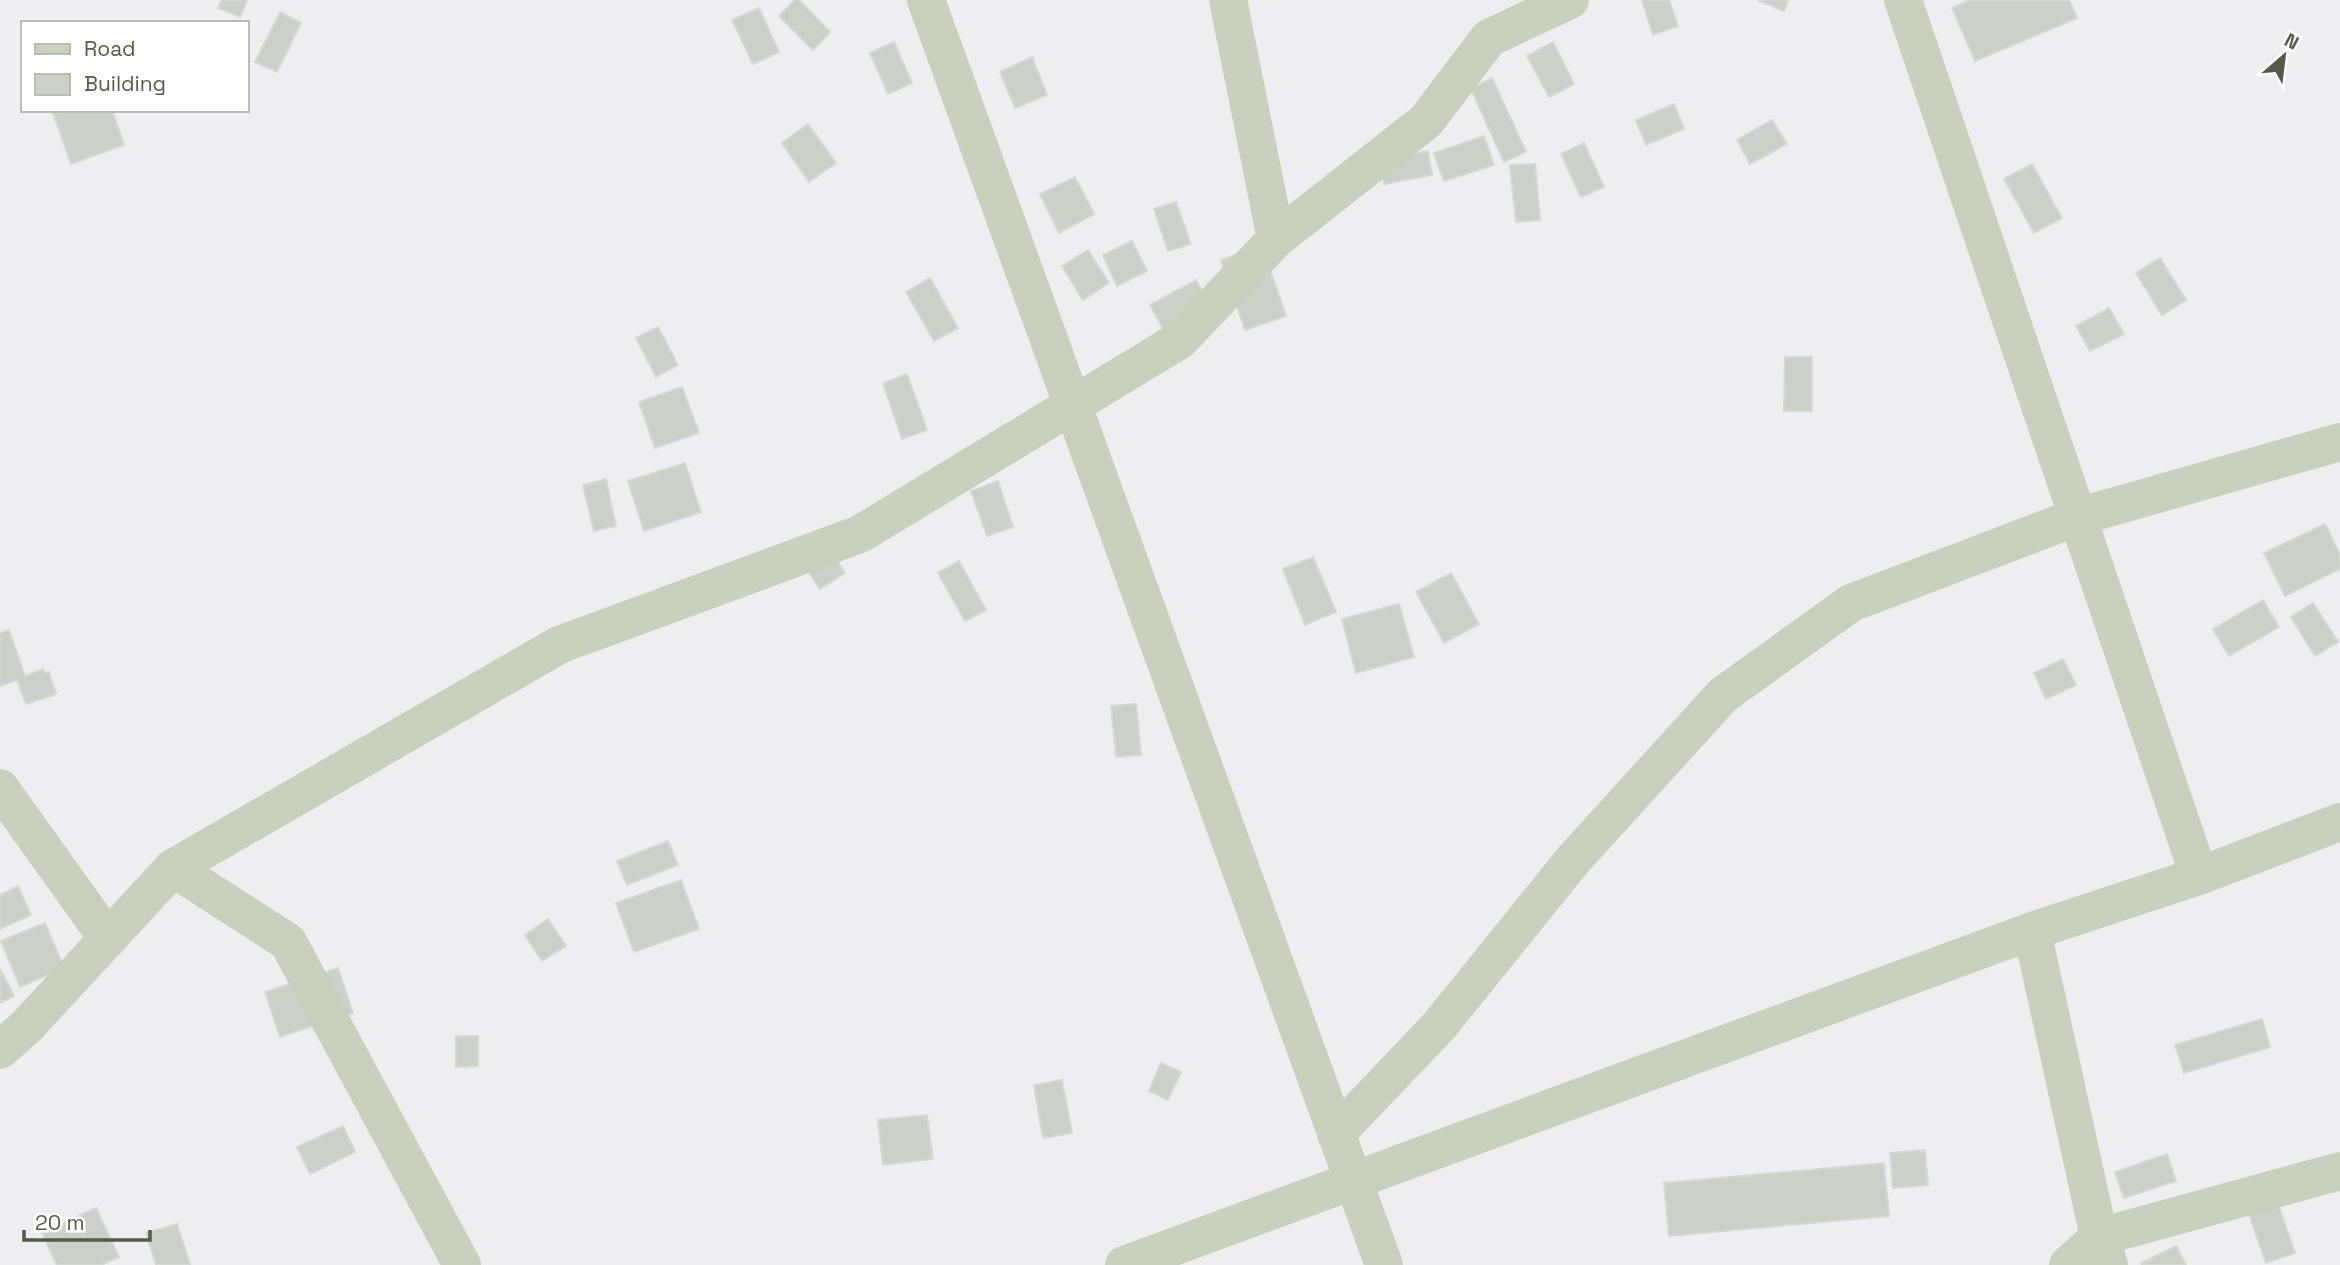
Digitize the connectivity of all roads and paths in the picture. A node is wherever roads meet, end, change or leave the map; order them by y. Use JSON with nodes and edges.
{"nodes":[{"id":1,"x":926,"y":0,"type":"edge"},
{"id":2,"x":1228,"y":0,"type":"edge"},
{"id":3,"x":1570,"y":0,"type":"edge"},
{"id":4,"x":1903,"y":0,"type":"edge"},
{"id":5,"x":1276,"y":239,"type":"junction"},
{"id":6,"x":1073,"y":403,"type":"junction"},
{"id":7,"x":2340,"y":442,"type":"edge"},
{"id":8,"x":2077,"y":517,"type":"junction"},
{"id":9,"x":0,"y":789,"type":"edge"},
{"id":10,"x":2340,"y":822,"type":"edge"},
{"id":11,"x":173,"y":868,"type":"junction"},
{"id":12,"x":2199,"y":876,"type":"junction"},
{"id":13,"x":2032,"y":931,"type":"junction"},
{"id":14,"x":107,"y":939,"type":"junction"},
{"id":15,"x":0,"y":1050,"type":"edge"},
{"id":16,"x":1336,"y":1134,"type":"junction"},
{"id":17,"x":2340,"y":1171,"type":"edge"},
{"id":18,"x":1354,"y":1182,"type":"junction"},
{"id":19,"x":2104,"y":1251,"type":"edge"},
{"id":20,"x":461,"y":1265,"type":"edge"},
{"id":21,"x":1124,"y":1265,"type":"edge"},
{"id":22,"x":1384,"y":1265,"type":"edge"},
{"id":23,"x":2068,"y":1265,"type":"edge"}],
"edges":[{"from":1,"to":6,"type":"street"},
{"from":2,"to":5,"type":"street"},
{"from":3,"to":5,"type":"street"},
{"from":4,"to":8,"type":"street"},
{"from":5,"to":6,"type":"street"},
{"from":6,"to":11,"type":"street"},
{"from":6,"to":16,"type":"street"},
{"from":7,"to":8,"type":"street"},
{"from":8,"to":12,"type":"street"},
{"from":8,"to":16,"type":"street"},
{"from":9,"to":14,"type":"street"},
{"from":10,"to":12,"type":"street"},
{"from":11,"to":14,"type":"street"},
{"from":11,"to":20,"type":"street"},
{"from":12,"to":13,"type":"street"},
{"from":13,"to":18,"type":"street"},
{"from":13,"to":19,"type":"street"},
{"from":14,"to":15,"type":"street"},
{"from":16,"to":18,"type":"street"},
{"from":17,"to":19,"type":"street"},
{"from":18,"to":21,"type":"street"},
{"from":18,"to":22,"type":"street"},
{"from":19,"to":23,"type":"street"}]}
